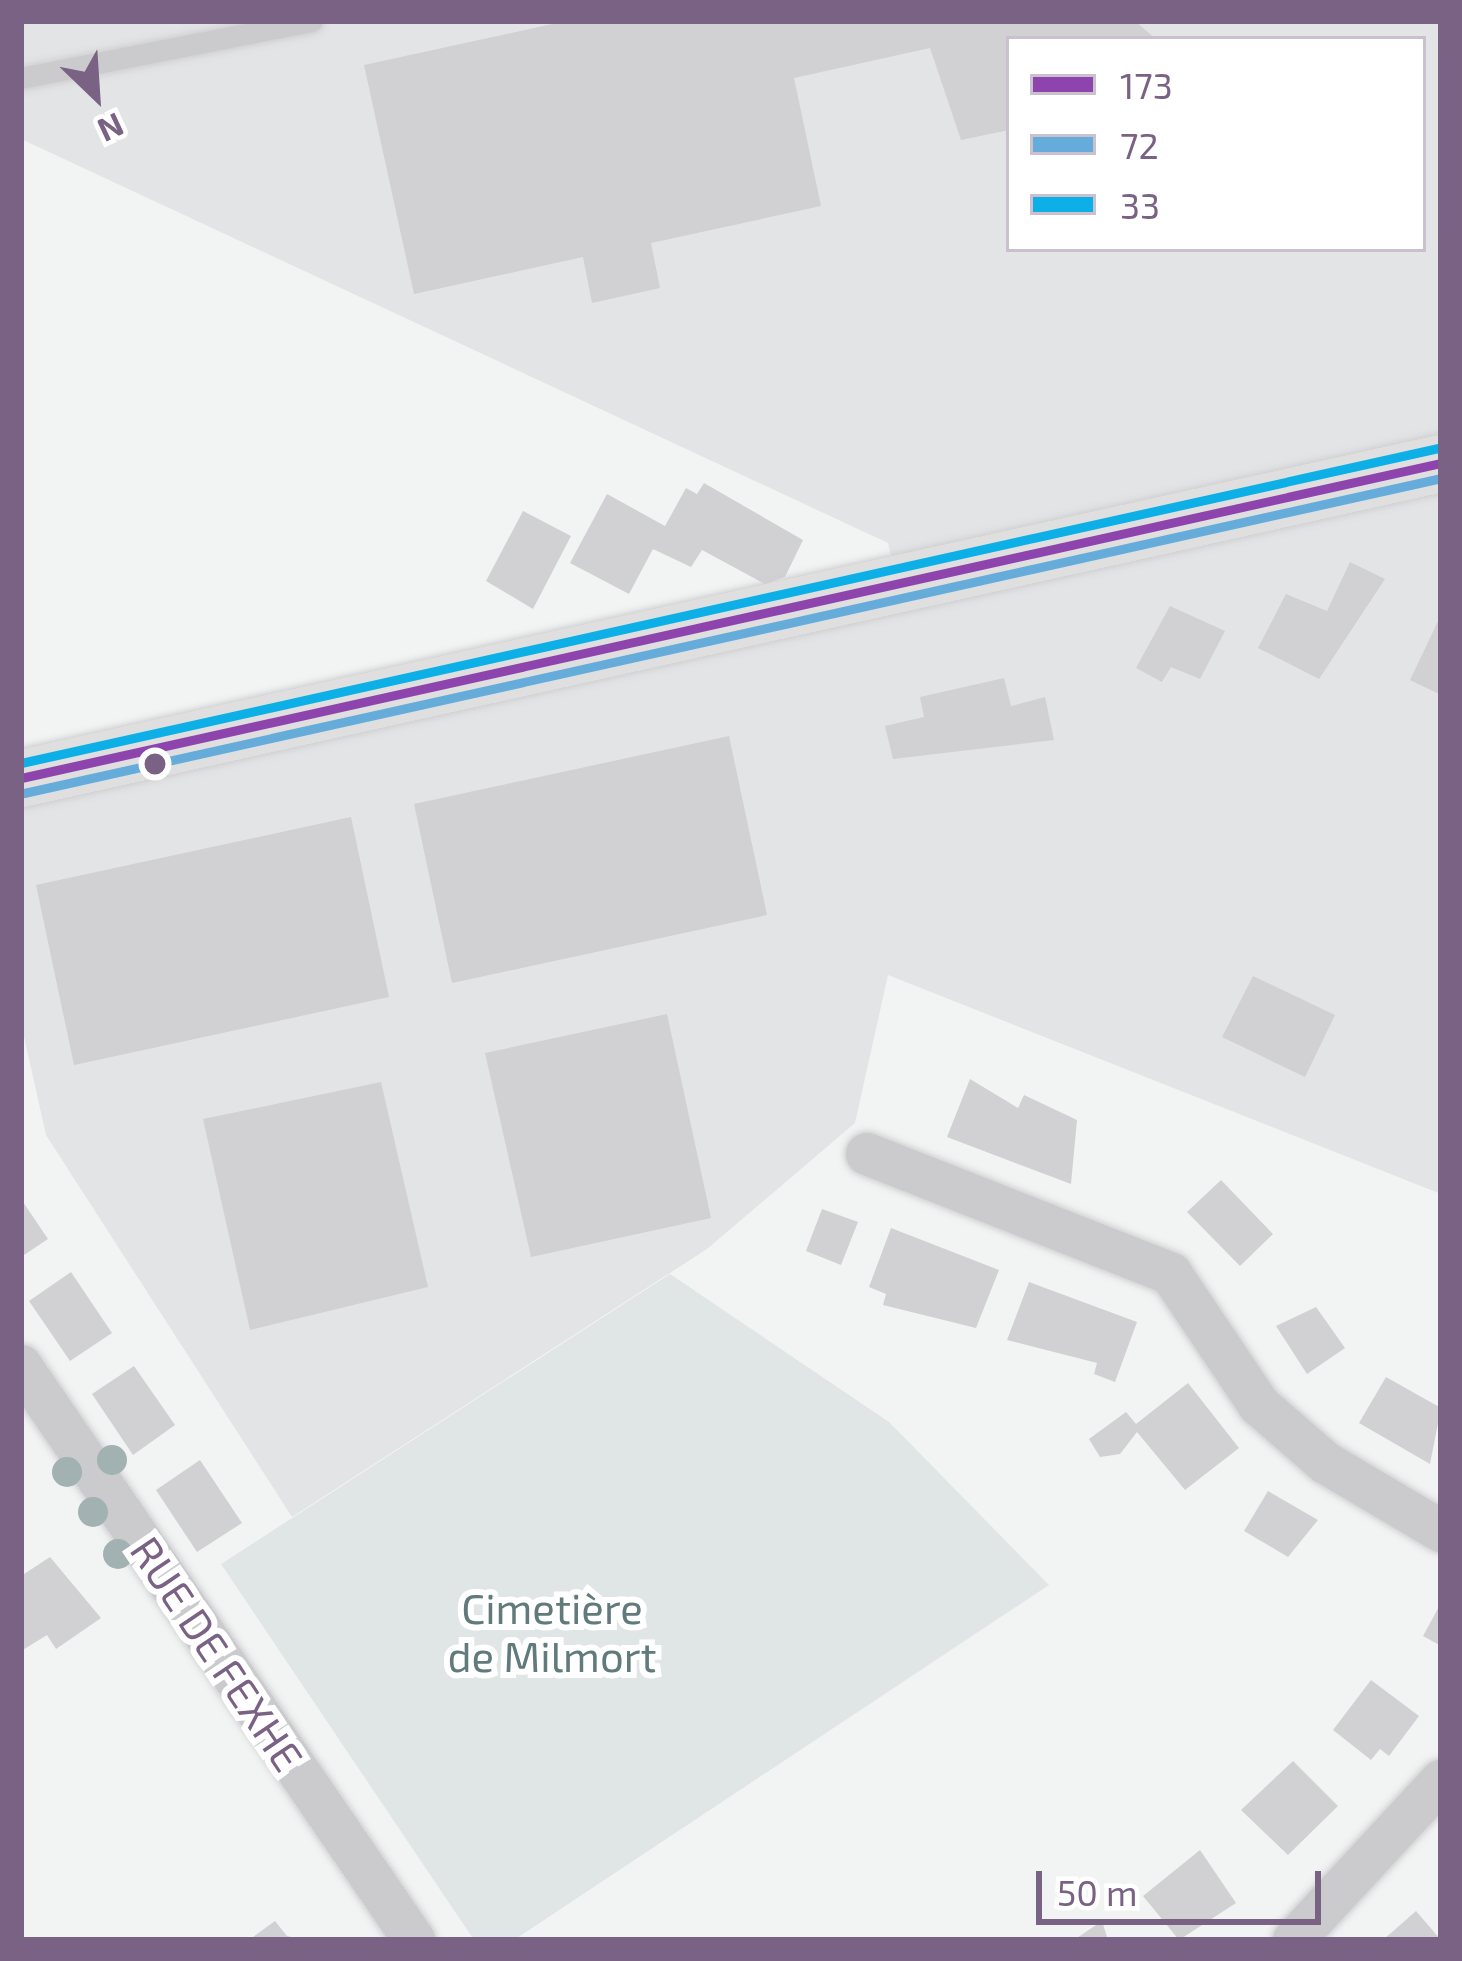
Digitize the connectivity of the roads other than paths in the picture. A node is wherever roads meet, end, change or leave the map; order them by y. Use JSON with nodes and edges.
{"nodes":[{"id":1,"x":311,"y":21,"type":"edge"},
{"id":2,"x":21,"y":77,"type":"edge"},
{"id":3,"x":1441,"y":463,"type":"edge"},
{"id":4,"x":21,"y":778,"type":"edge"},
{"id":5,"x":867,"y":1154,"type":"dead end"},
{"id":6,"x":21,"y":1366,"type":"edge"},
{"id":7,"x":1441,"y":1531,"type":"edge"},
{"id":8,"x":1441,"y":1781,"type":"edge"},
{"id":9,"x":414,"y":1940,"type":"edge"},
{"id":10,"x":1294,"y":1940,"type":"edge"}],
"edges":[{"from":1,"to":2,"type":"lane"},
{"from":3,"to":4,"type":"street"},
{"from":5,"to":7,"type":"street"},
{"from":6,"to":9,"type":"street","name":"RUE DE FEXHE"},
{"from":8,"to":10,"type":"street"}]}
